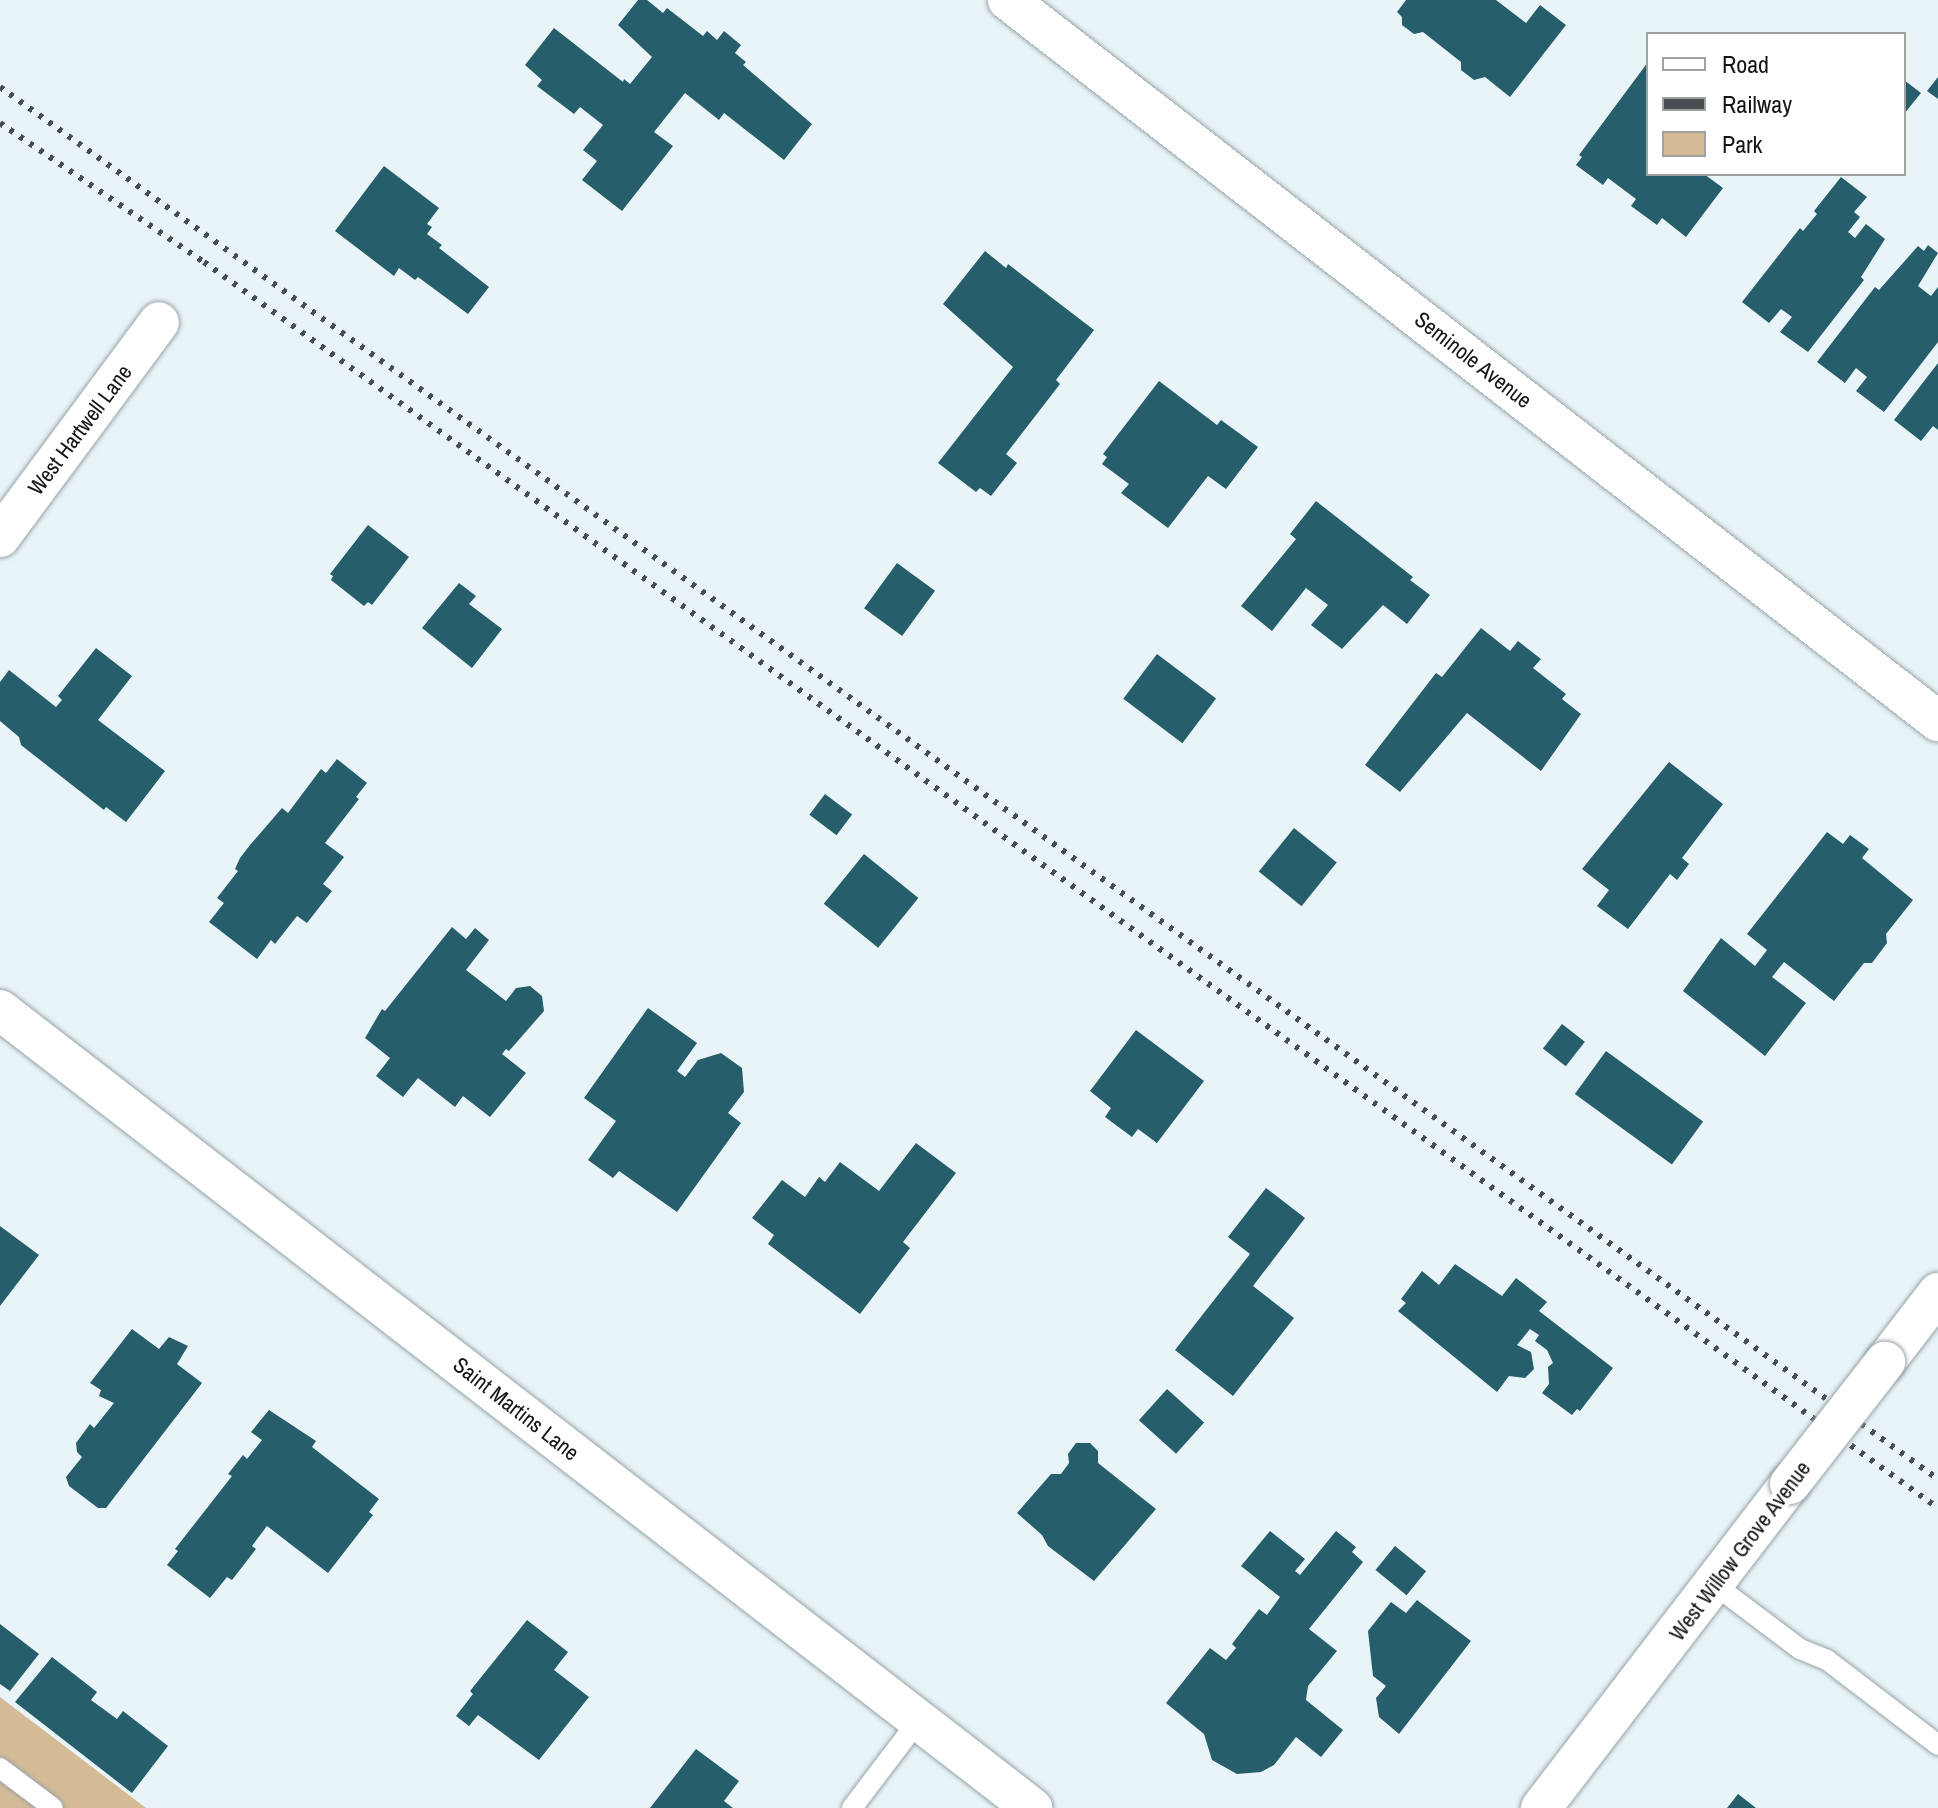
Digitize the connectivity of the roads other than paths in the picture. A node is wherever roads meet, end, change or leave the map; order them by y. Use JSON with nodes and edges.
{"nodes":[{"id":1,"x":1008,"y":0,"type":"edge"},
{"id":2,"x":159,"y":322,"type":"dead end"},
{"id":3,"x":0,"y":537,"type":"edge"},
{"id":4,"x":1938,"y":721,"type":"edge"},
{"id":5,"x":0,"y":1010,"type":"edge"},
{"id":6,"x":1938,"y":1293,"type":"edge"},
{"id":7,"x":1715,"y":1585,"type":"junction"},
{"id":8,"x":918,"y":1721,"type":"junction"},
{"id":9,"x":1938,"y":1745,"type":"edge"},
{"id":10,"x":0,"y":1768,"type":"edge"},
{"id":11,"x":53,"y":1808,"type":"edge"},
{"id":12,"x":852,"y":1808,"type":"edge"},
{"id":13,"x":1032,"y":1808,"type":"edge"},
{"id":14,"x":1541,"y":1808,"type":"edge"}],
"edges":[{"from":1,"to":4,"type":"street","name":"Seminole Avenue"},
{"from":2,"to":3,"type":"street","name":"West Hartwell Lane"},
{"from":5,"to":8,"type":"street","name":"Saint Martins Lane"},
{"from":6,"to":7,"type":"street","name":"West Willow Grove Avenue","bridge":true},
{"from":7,"to":9,"type":"lane"},
{"from":7,"to":14,"type":"street","name":"West Willow Grove Avenue"},
{"from":8,"to":12,"type":"lane"},
{"from":8,"to":13,"type":"street","name":"Saint Martins Lane"},
{"from":10,"to":11,"type":"lane"}]}
